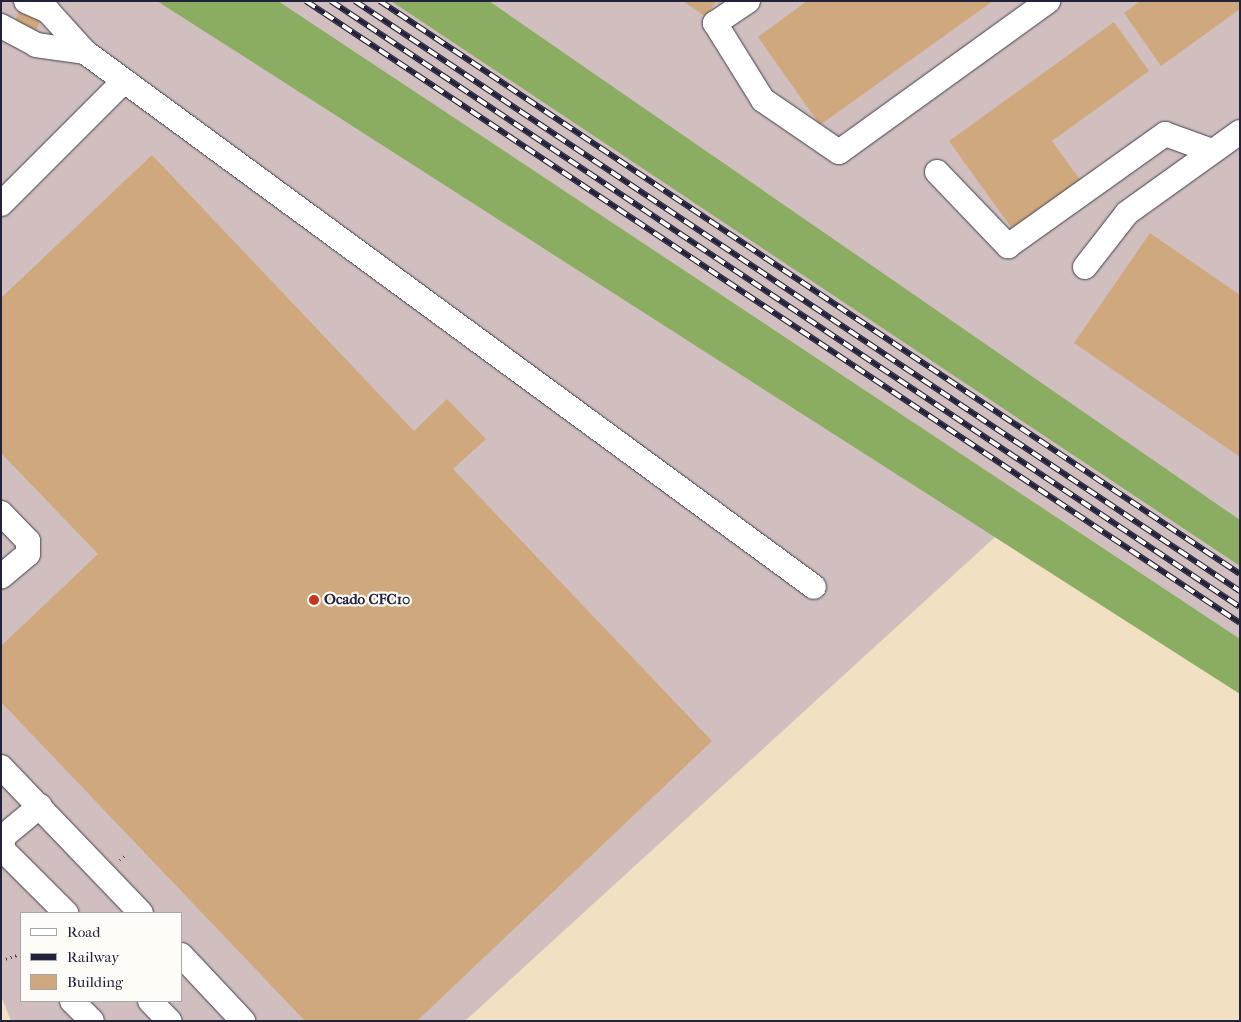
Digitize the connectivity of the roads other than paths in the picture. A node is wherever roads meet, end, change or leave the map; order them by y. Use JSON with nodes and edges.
{"nodes":[{"id":1,"x":26,"y":1,"type":"edge"},
{"id":2,"x":748,"y":1,"type":"edge"},
{"id":3,"x":1048,"y":1,"type":"edge"},
{"id":4,"x":1,"y":26,"type":"edge"},
{"id":5,"x":85,"y":52,"type":"junction"},
{"id":6,"x":124,"y":81,"type":"junction"},
{"id":7,"x":1240,"y":132,"type":"edge"},
{"id":8,"x":1205,"y":157,"type":"junction"},
{"id":9,"x":937,"y":172,"type":"dead end"},
{"id":10,"x":1,"y":204,"type":"edge"},
{"id":11,"x":1085,"y":268,"type":"dead end"},
{"id":12,"x":1,"y":513,"type":"edge"},
{"id":13,"x":1,"y":577,"type":"edge"},
{"id":14,"x":814,"y":587,"type":"dead end"},
{"id":15,"x":1,"y":767,"type":"edge"},
{"id":16,"x":40,"y":806,"type":"junction"},
{"id":17,"x":65,"y":912,"type":"edge"},
{"id":18,"x":140,"y":912,"type":"edge"},
{"id":19,"x":182,"y":957,"type":"edge"},
{"id":20,"x":73,"y":1002,"type":"edge"},
{"id":21,"x":151,"y":1002,"type":"edge"},
{"id":22,"x":92,"y":1021,"type":"edge"},
{"id":23,"x":169,"y":1021,"type":"edge"},
{"id":24,"x":243,"y":1021,"type":"edge"}],
"edges":[{"from":1,"to":5,"type":"street"},
{"from":2,"to":3,"type":"street"},
{"from":4,"to":5,"type":"street"},
{"from":5,"to":6,"type":"street"},
{"from":6,"to":10,"type":"street"},
{"from":6,"to":14,"type":"street"},
{"from":7,"to":8,"type":"street"},
{"from":8,"to":9,"type":"street"},
{"from":8,"to":11,"type":"street"},
{"from":12,"to":13,"type":"street"},
{"from":15,"to":16,"type":"street"},
{"from":16,"to":17,"type":"street"},
{"from":16,"to":18,"type":"street"},
{"from":19,"to":24,"type":"street"},
{"from":20,"to":22,"type":"street"},
{"from":21,"to":23,"type":"street"}]}
